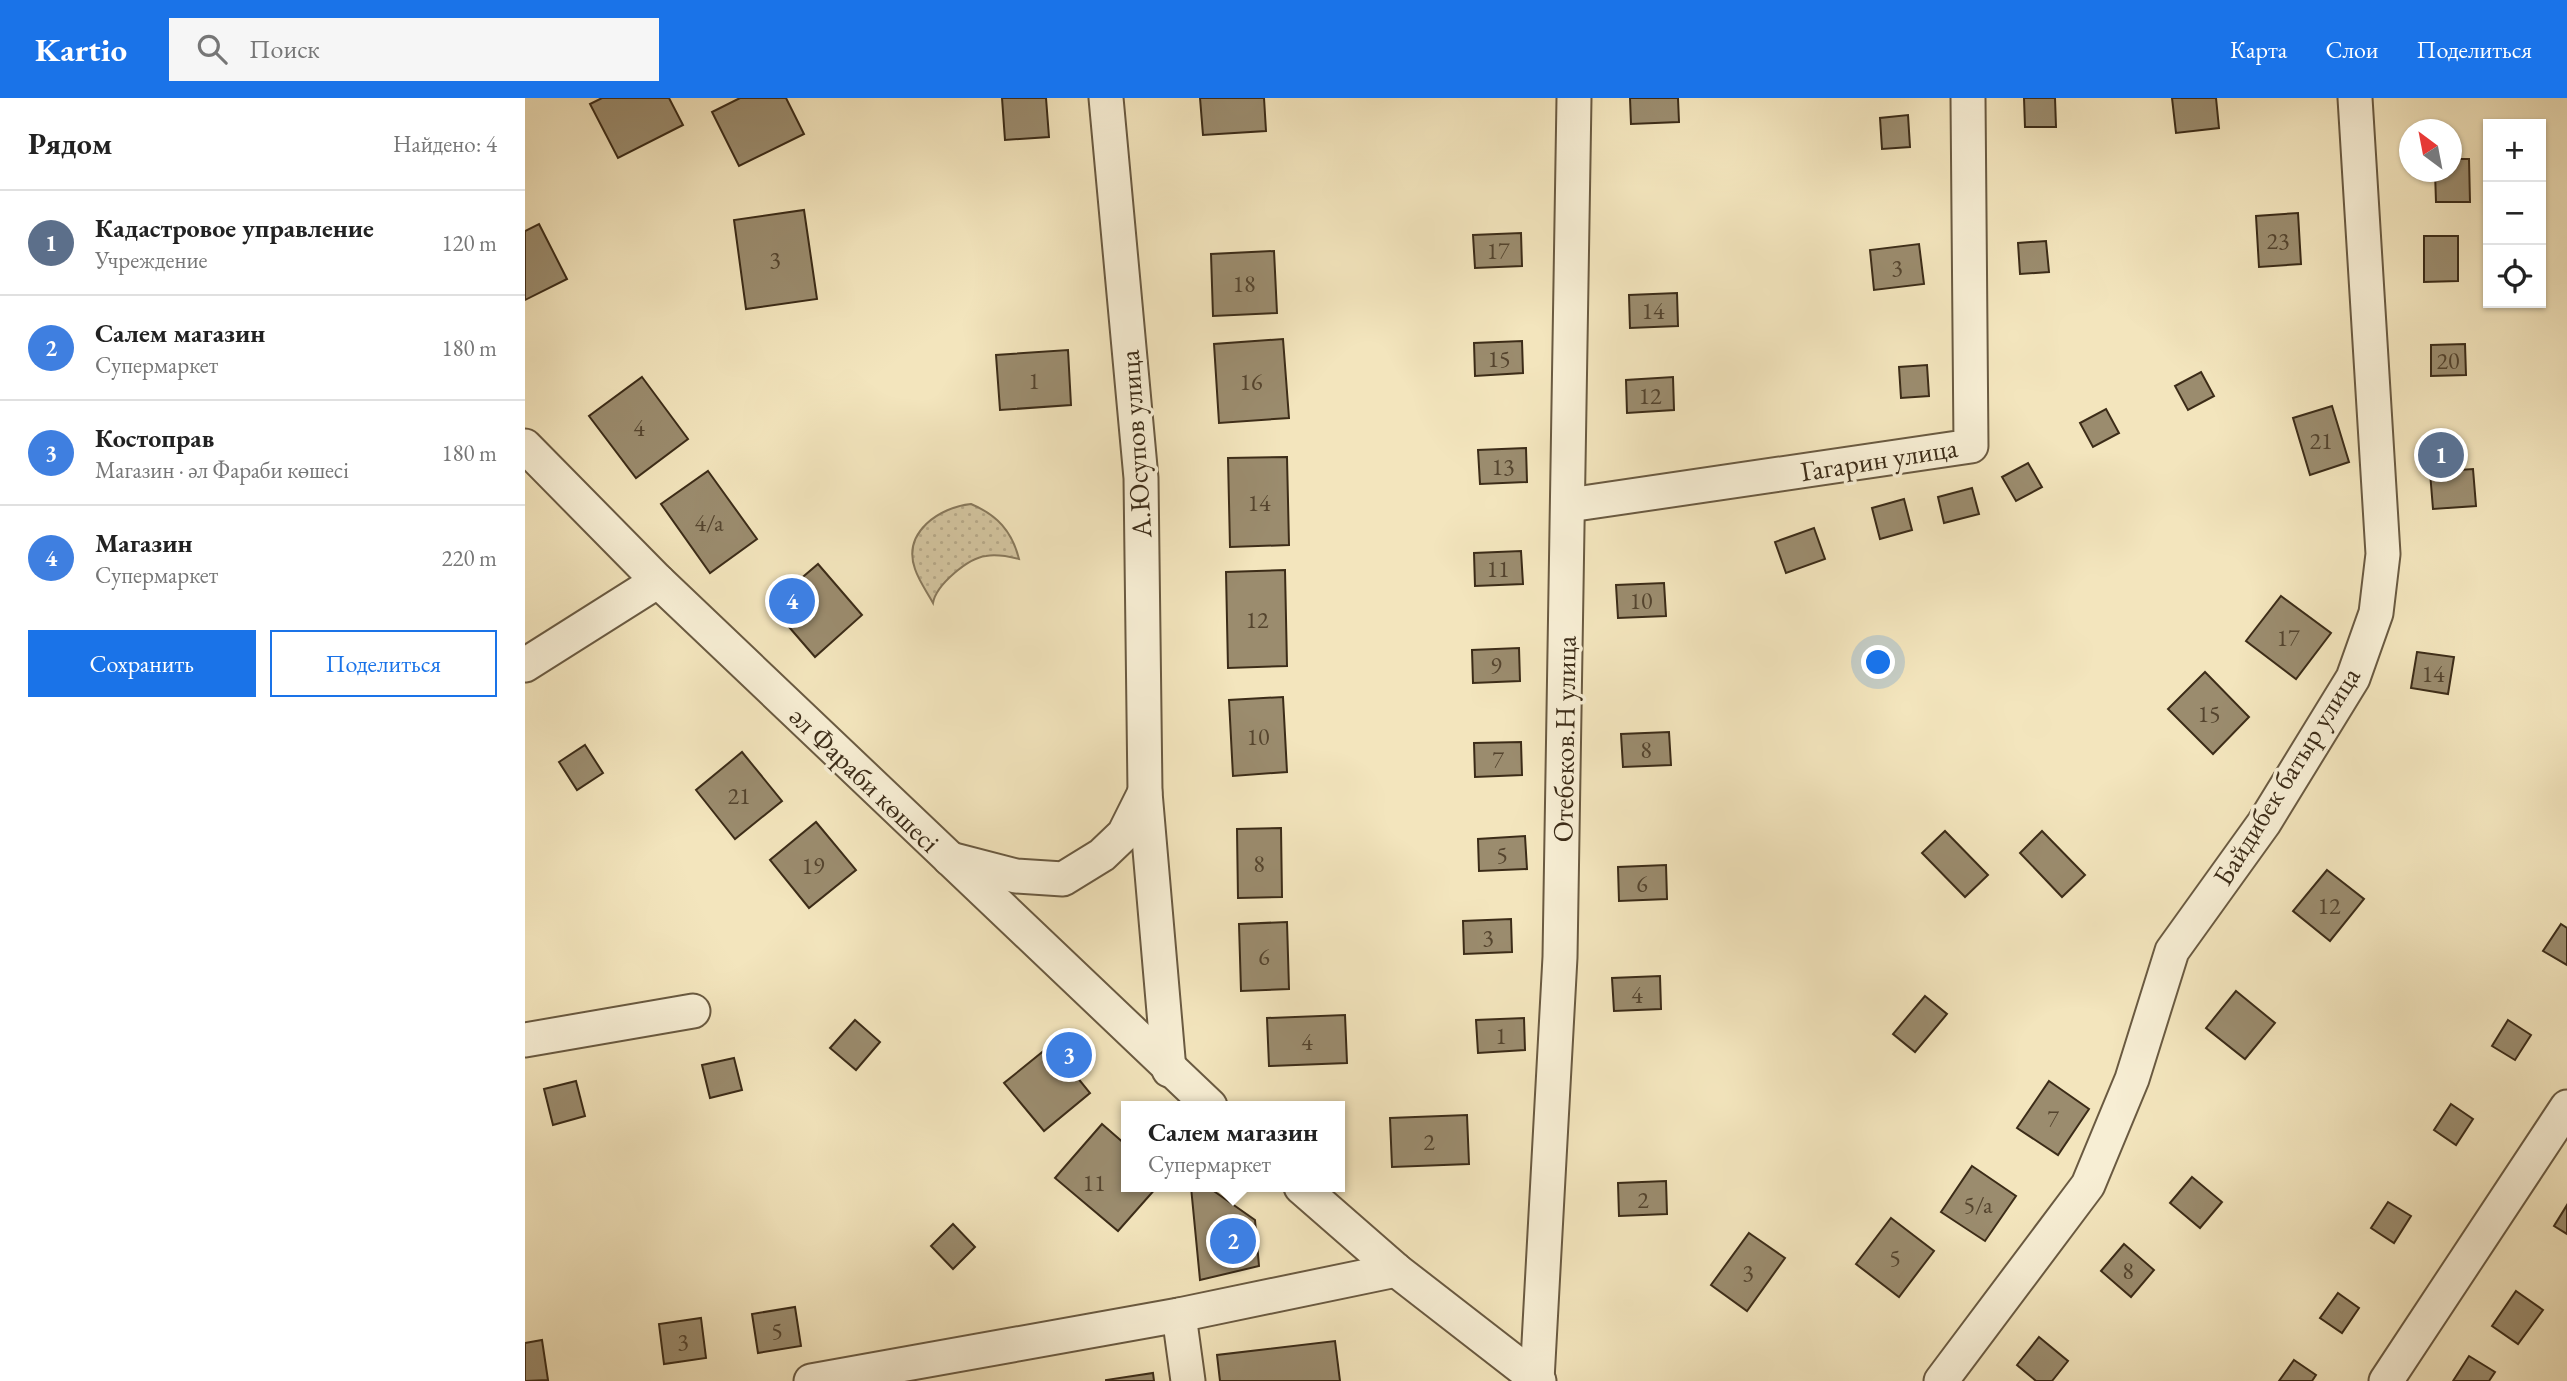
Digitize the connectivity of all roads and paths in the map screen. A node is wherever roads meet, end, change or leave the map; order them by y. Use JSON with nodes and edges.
{"nodes":[{"id":1,"x":1106,"y":98,"type":"edge"},
{"id":2,"x":1574,"y":98,"type":"edge"},
{"id":3,"x":1968,"y":98,"type":"edge"},
{"id":4,"x":2355,"y":98,"type":"edge"},
{"id":5,"x":525,"y":446,"type":"edge"},
{"id":6,"x":1569,"y":505,"type":"junction"},
{"id":7,"x":658,"y":581,"type":"junction"},
{"id":8,"x":525,"y":665,"type":"edge"},
{"id":9,"x":1145,"y":792,"type":"junction"},
{"id":10,"x":948,"y":859,"type":"junction"},
{"id":11,"x":693,"y":1011,"type":"dead end"},
{"id":12,"x":525,"y":1040,"type":"edge"},
{"id":13,"x":1169,"y":1070,"type":"junction"},
{"id":14,"x":1204,"y":1101,"type":"edge"},
{"id":15,"x":2564,"y":1117,"type":"edge"},
{"id":16,"x":1307,"y":1192,"type":"edge"},
{"id":17,"x":1396,"y":1270,"type":"junction"},
{"id":18,"x":1179,"y":1315,"type":"junction"},
{"id":19,"x":1538,"y":1380,"type":"edge"},
{"id":20,"x":811,"y":1381,"type":"edge"},
{"id":21,"x":1188,"y":1381,"type":"edge"},
{"id":22,"x":1941,"y":1381,"type":"edge"},
{"id":23,"x":2386,"y":1381,"type":"edge"}],
"edges":[{"from":1,"to":9,"type":"street","name":"А.Юсупов улица"},
{"from":2,"to":6,"type":"street","name":"Отебеков.Н улица"},
{"from":3,"to":6,"type":"street","name":"Гагарин улица"},
{"from":4,"to":22,"type":"street","name":"Байдибек батыр улица"},
{"from":5,"to":7,"type":"street","name":"әл Фараби көшесі"},
{"from":6,"to":19,"type":"street","name":"Отебеков.Н улица"},
{"from":7,"to":8,"type":"street"},
{"from":7,"to":10,"type":"street","name":"әл Фараби көшесі"},
{"from":9,"to":10,"type":"street","name":"А.Юсупов улица"},
{"from":9,"to":13,"type":"street","name":"А.Юсупов улица"},
{"from":10,"to":13,"type":"street","name":"әл Фараби көшесі"},
{"from":11,"to":12,"type":"street"},
{"from":13,"to":14,"type":"street","name":"әл Фараби көшесі"},
{"from":15,"to":23,"type":"street"},
{"from":16,"to":17,"type":"street"},
{"from":17,"to":18,"type":"street"},
{"from":17,"to":19,"type":"street"},
{"from":18,"to":20,"type":"street"},
{"from":18,"to":21,"type":"street"}]}
